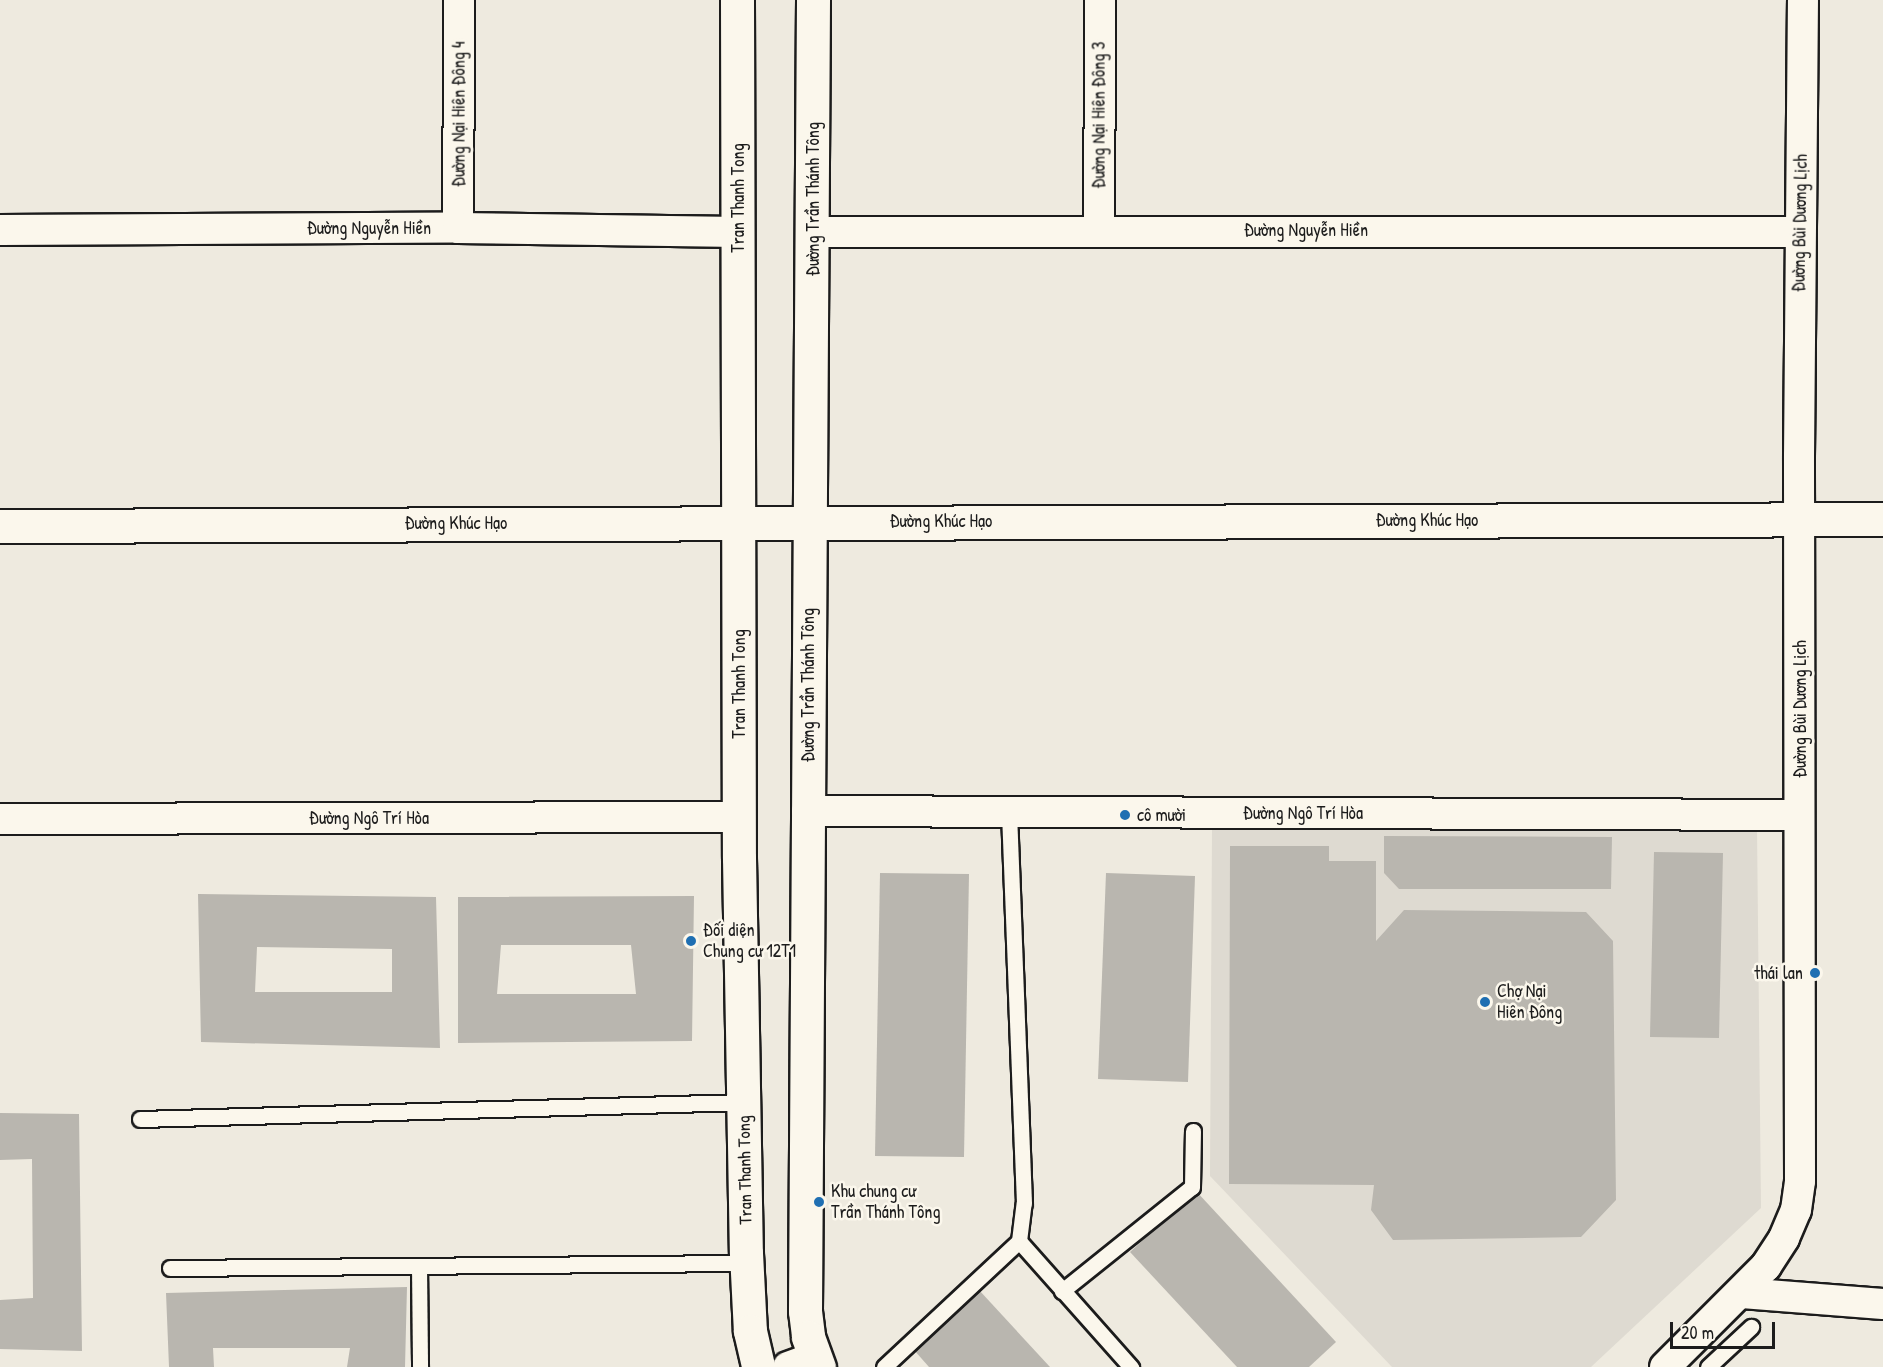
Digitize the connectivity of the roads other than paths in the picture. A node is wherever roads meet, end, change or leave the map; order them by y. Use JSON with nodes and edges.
{"nodes":[{"id":1,"x":459,"y":0,"type":"edge"},
{"id":2,"x":737,"y":0,"type":"edge"},
{"id":3,"x":813,"y":0,"type":"edge"},
{"id":4,"x":1100,"y":0,"type":"edge"},
{"id":5,"x":1803,"y":0,"type":"edge"},
{"id":6,"x":458,"y":228,"type":"junction"},
{"id":7,"x":1099,"y":229,"type":"junction"},
{"id":8,"x":0,"y":230,"type":"edge"},
{"id":9,"x":739,"y":232,"type":"junction"},
{"id":10,"x":813,"y":232,"type":"junction"},
{"id":11,"x":1799,"y":232,"type":"junction"},
{"id":12,"x":1799,"y":519,"type":"junction"},
{"id":13,"x":1883,"y":519,"type":"edge"},
{"id":14,"x":740,"y":521,"type":"junction"},
{"id":15,"x":809,"y":522,"type":"junction"},
{"id":16,"x":0,"y":526,"type":"edge"},
{"id":17,"x":807,"y":811,"type":"junction"},
{"id":18,"x":1009,"y":812,"type":"junction"},
{"id":19,"x":1799,"y":815,"type":"junction"},
{"id":20,"x":738,"y":817,"type":"junction"},
{"id":21,"x":0,"y":819,"type":"edge"},
{"id":22,"x":743,"y":1102,"type":"junction"},
{"id":23,"x":140,"y":1119,"type":"dead end"},
{"id":24,"x":1193,"y":1131,"type":"dead end"},
{"id":25,"x":1019,"y":1240,"type":"junction"},
{"id":26,"x":747,"y":1263,"type":"junction"},
{"id":27,"x":419,"y":1266,"type":"junction"},
{"id":28,"x":170,"y":1268,"type":"dead end"},
{"id":29,"x":1062,"y":1291,"type":"junction"},
{"id":30,"x":1742,"y":1293,"type":"junction"},
{"id":31,"x":1883,"y":1304,"type":"edge"},
{"id":32,"x":1751,"y":1326,"type":"dead end"},
{"id":33,"x":807,"y":1364,"type":"edge"},
{"id":34,"x":420,"y":1367,"type":"edge"},
{"id":35,"x":758,"y":1367,"type":"edge"},
{"id":36,"x":884,"y":1367,"type":"edge"},
{"id":37,"x":1131,"y":1367,"type":"edge"},
{"id":38,"x":1665,"y":1367,"type":"edge"},
{"id":39,"x":1708,"y":1367,"type":"edge"}],
"edges":[{"from":1,"to":6,"type":"street","name":"Đường Nại Hiên Đông 4"},
{"from":2,"to":9,"type":"street","name":"Tran Thanh Tong"},
{"from":3,"to":10,"type":"street","name":"Đường Trần Thánh Tông"},
{"from":4,"to":7,"type":"street","name":"Đường Nại Hiên Đông 3"},
{"from":5,"to":11,"type":"street","name":"Đường Bùi Dương Lịch"},
{"from":6,"to":8,"type":"street","name":"Đường Nguyễn Hiền"},
{"from":6,"to":9,"type":"street","name":"Đường Nguyễn Hiền"},
{"from":7,"to":10,"type":"street","name":"Đường Nguyễn Hiền"},
{"from":7,"to":11,"type":"street","name":"Đường Nguyễn Hiền"},
{"from":9,"to":14,"type":"street","name":"Tran Thanh Tong"},
{"from":10,"to":15,"type":"street","name":"Đường Trần Thánh Tông"},
{"from":11,"to":12,"type":"street","name":"Đường Bùi Dương Lịch"},
{"from":12,"to":13,"type":"street","name":"Đường Khúc Hạo"},
{"from":12,"to":15,"type":"street","name":"Đường Khúc Hạo"},
{"from":12,"to":19,"type":"street","name":"Đường Bùi Dương Lịch"},
{"from":14,"to":15,"type":"street","name":"Đường Khúc Hạo"},
{"from":14,"to":16,"type":"street","name":"Đường Khúc Hạo"},
{"from":14,"to":20,"type":"street","name":"Tran Thanh Tong"},
{"from":15,"to":17,"type":"street","name":"Đường Trần Thánh Tông"},
{"from":17,"to":18,"type":"street","name":"Đường Ngô Trí Hòa"},
{"from":17,"to":33,"type":"street","name":"Đường Trần Thánh Tông"},
{"from":18,"to":19,"type":"street","name":"Đường Ngô Trí Hòa"},
{"from":18,"to":25,"type":"lane"},
{"from":19,"to":30,"type":"street","name":"Đường Bùi Dương Lịch"},
{"from":20,"to":21,"type":"street","name":"Đường Ngô Trí Hòa"},
{"from":20,"to":22,"type":"street","name":"Tran Thanh Tong"},
{"from":22,"to":23,"type":"lane"},
{"from":22,"to":26,"type":"street","name":"Tran Thanh Tong"},
{"from":24,"to":29,"type":"lane"},
{"from":25,"to":29,"type":"lane"},
{"from":25,"to":36,"type":"lane"},
{"from":26,"to":27,"type":"lane"},
{"from":26,"to":35,"type":"street","name":"Tran Thanh Tong"},
{"from":27,"to":28,"type":"lane"},
{"from":27,"to":34,"type":"lane"},
{"from":29,"to":37,"type":"lane"},
{"from":30,"to":31,"type":"street"},
{"from":30,"to":38,"type":"street","name":"Đường Bùi Dương Lịch"},
{"from":32,"to":39,"type":"lane"}]}
